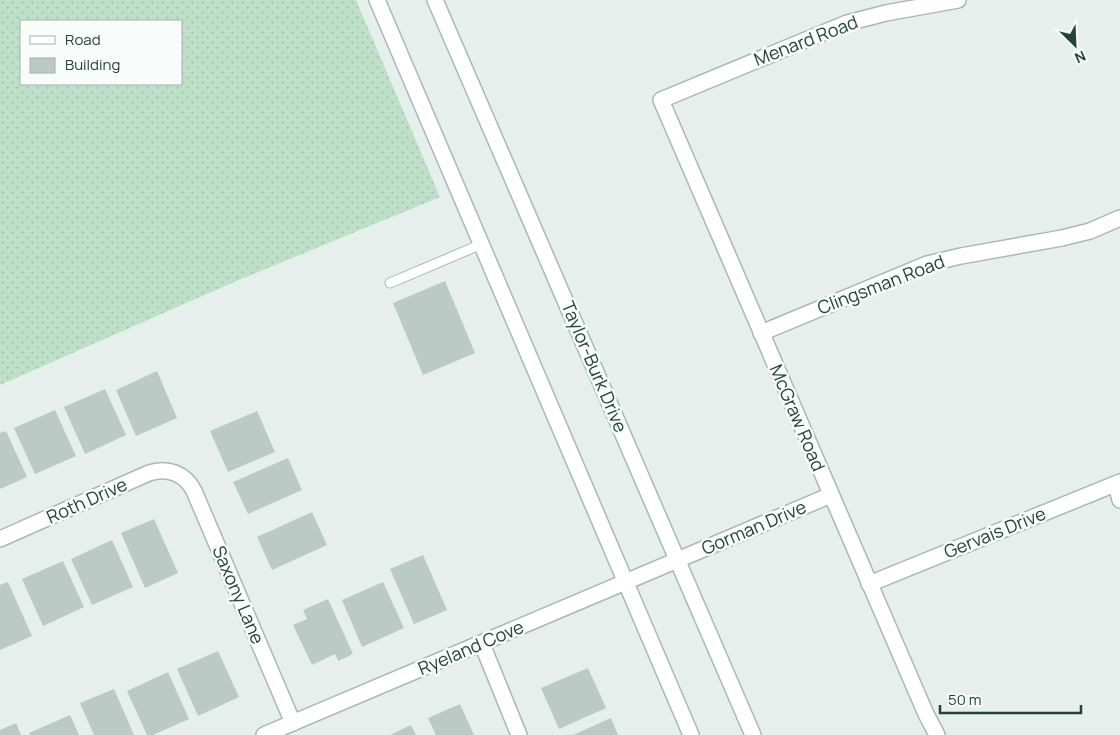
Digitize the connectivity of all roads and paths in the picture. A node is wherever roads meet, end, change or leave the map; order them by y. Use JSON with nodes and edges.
{"nodes":[{"id":1,"x":377,"y":0,"type":"edge"},
{"id":2,"x":435,"y":0,"type":"edge"},
{"id":3,"x":958,"y":0,"type":"edge"},
{"id":4,"x":661,"y":100,"type":"joint"},
{"id":5,"x":1120,"y":218,"type":"edge"},
{"id":6,"x":482,"y":244,"type":"junction"},
{"id":7,"x":390,"y":283,"type":"dead end"},
{"id":8,"x":761,"y":333,"type":"junction"},
{"id":9,"x":175,"y":473,"type":"joint"},
{"id":10,"x":1118,"y":483,"type":"edge"},
{"id":11,"x":831,"y":495,"type":"junction"},
{"id":12,"x":1120,"y":500,"type":"edge"},
{"id":13,"x":0,"y":539,"type":"edge"},
{"id":14,"x":677,"y":560,"type":"junction"},
{"id":15,"x":626,"y":582,"type":"junction"},
{"id":16,"x":869,"y":584,"type":"junction"},
{"id":17,"x":482,"y":644,"type":"junction"},
{"id":18,"x":292,"y":723,"type":"junction"},
{"id":19,"x":264,"y":735,"type":"edge"},
{"id":20,"x":519,"y":735,"type":"edge"},
{"id":21,"x":691,"y":735,"type":"edge"},
{"id":22,"x":753,"y":735,"type":"edge"},
{"id":23,"x":937,"y":735,"type":"edge"}],
"edges":[{"from":1,"to":6,"type":"street"},
{"from":2,"to":14,"type":"street","name":"Taylor-Burk Drive"},
{"from":3,"to":4,"type":"street","name":"Menard Road"},
{"from":4,"to":8,"type":"street","name":"McGraw Road"},
{"from":5,"to":8,"type":"street","name":"Clingsman Road"},
{"from":6,"to":7,"type":"lane"},
{"from":6,"to":15,"type":"street"},
{"from":8,"to":11,"type":"street","name":"McGraw Road"},
{"from":9,"to":13,"type":"street","name":"Roth Drive"},
{"from":9,"to":18,"type":"street","name":"Saxony Lane"},
{"from":10,"to":12,"type":"street"},
{"from":10,"to":16,"type":"street","name":"Gervais Drive"},
{"from":11,"to":14,"type":"street","name":"Gorman Drive"},
{"from":11,"to":16,"type":"street","name":"McGraw Road"},
{"from":14,"to":15,"type":"street","name":"Ryeland Cove"},
{"from":14,"to":22,"type":"street","name":"Taylor-Burk Drive"},
{"from":15,"to":17,"type":"street","name":"Ryeland Cove"},
{"from":15,"to":21,"type":"street"},
{"from":16,"to":23,"type":"street","name":"McGraw Road"},
{"from":17,"to":18,"type":"street","name":"Ryeland Cove"},
{"from":17,"to":20,"type":"street"},
{"from":18,"to":19,"type":"street","name":"Ryeland Cove"}]}
